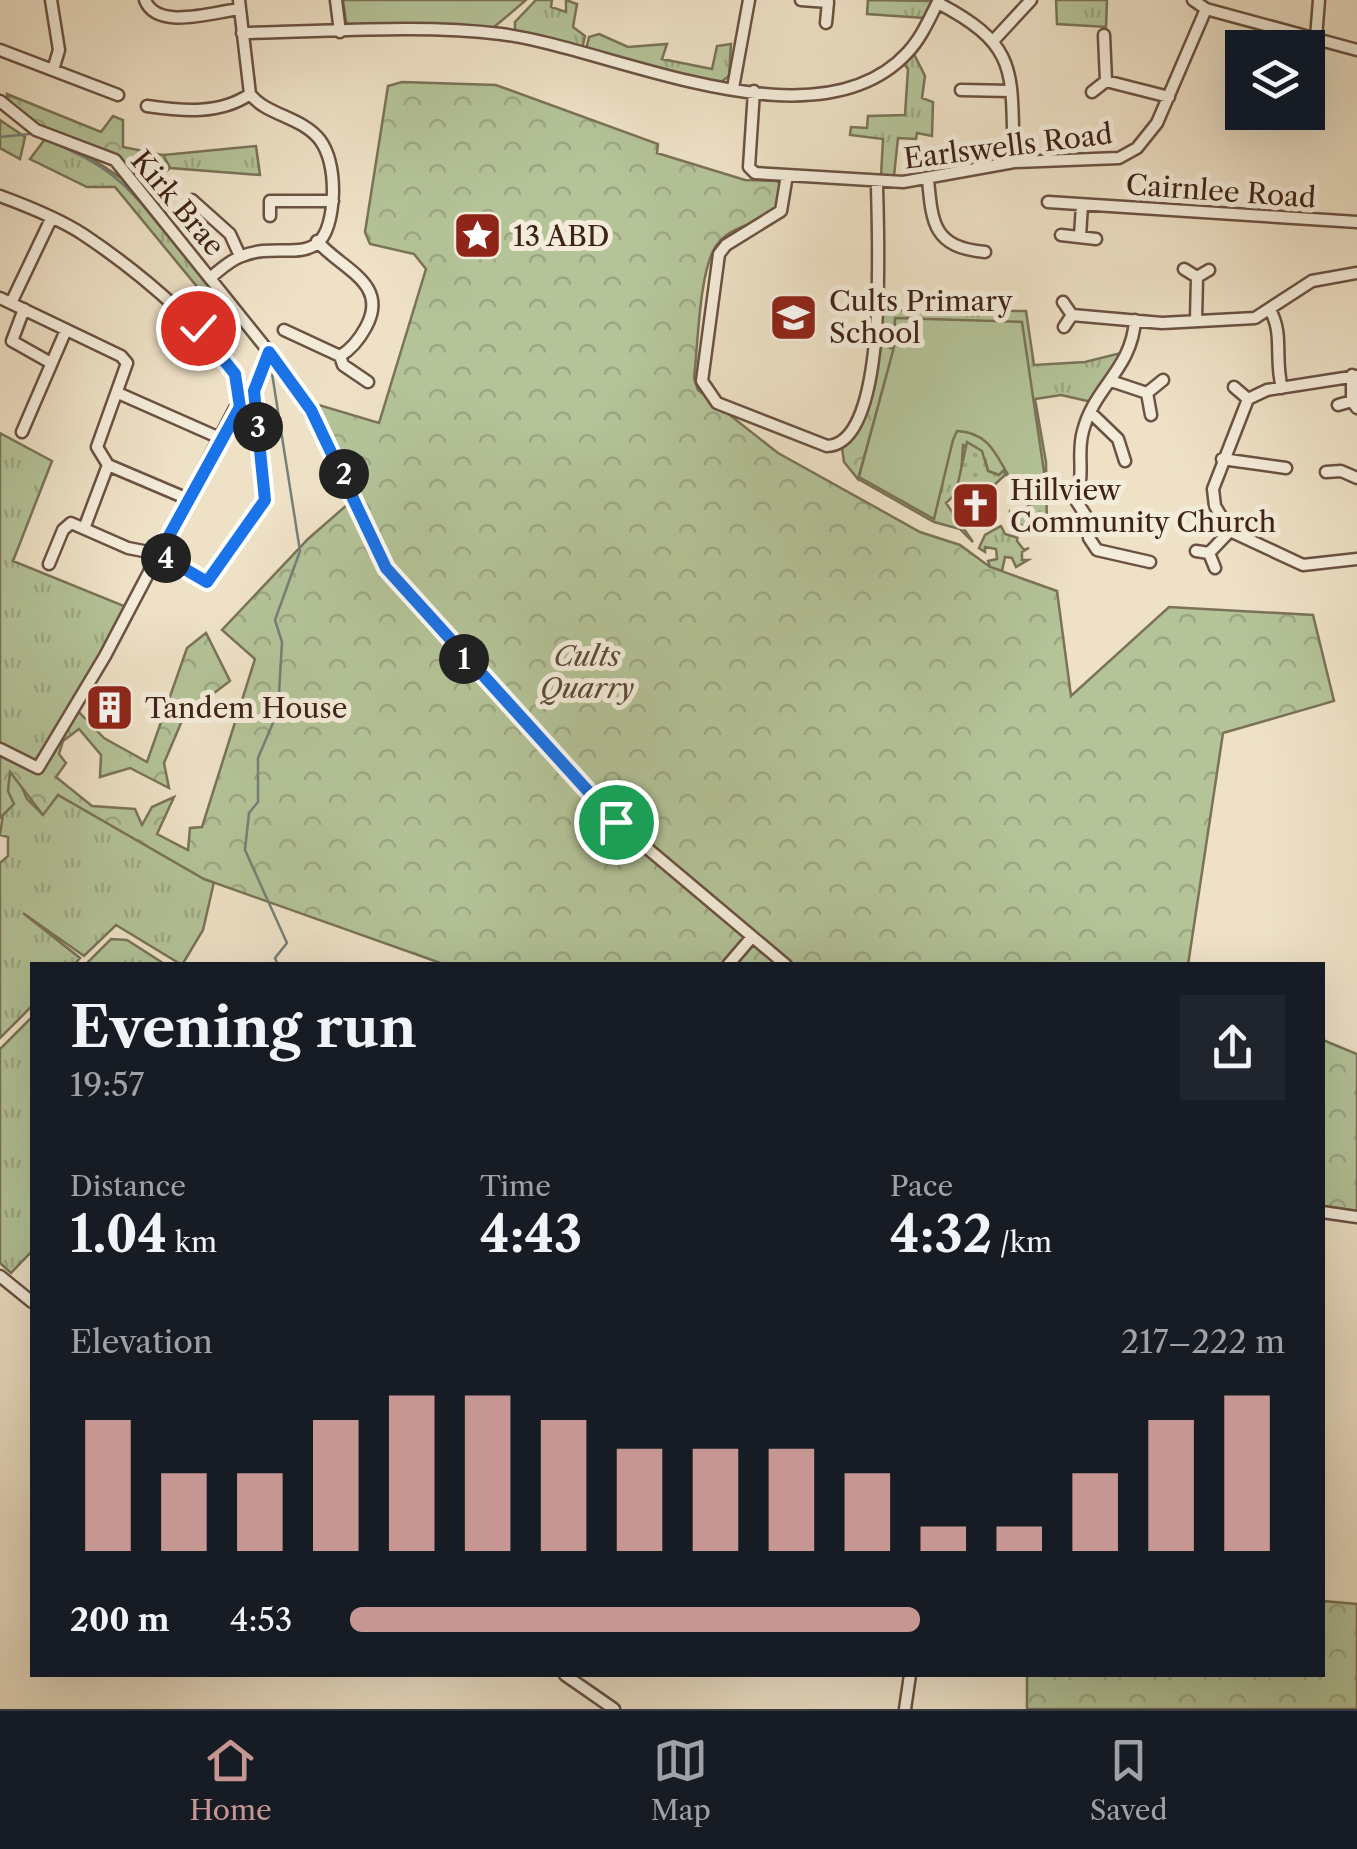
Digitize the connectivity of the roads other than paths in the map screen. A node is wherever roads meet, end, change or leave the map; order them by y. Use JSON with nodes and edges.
{"nodes":[{"id":1,"x":51,"y":0,"type":"edge"},
{"id":2,"x":145,"y":0,"type":"edge"},
{"id":3,"x":336,"y":0,"type":"edge"},
{"id":4,"x":750,"y":0,"type":"edge"},
{"id":5,"x":801,"y":0,"type":"edge"},
{"id":6,"x":1032,"y":0,"type":"edge"},
{"id":7,"x":1194,"y":0,"type":"edge"},
{"id":8,"x":1318,"y":0,"type":"edge"},
{"id":9,"x":939,"y":1,"type":"edge"},
{"id":10,"x":240,"y":4,"type":"edge"},
{"id":11,"x":1206,"y":9,"type":"junction"},
{"id":12,"x":826,"y":23,"type":"dead end"},
{"id":13,"x":1286,"y":30,"type":"edge"},
{"id":14,"x":1316,"y":30,"type":"edge"},
{"id":15,"x":340,"y":32,"type":"junction"},
{"id":16,"x":242,"y":33,"type":"junction"},
{"id":17,"x":1104,"y":35,"type":"dead end"},
{"id":18,"x":994,"y":40,"type":"junction"},
{"id":19,"x":1325,"y":41,"type":"edge"},
{"id":20,"x":0,"y":50,"type":"edge"},
{"id":21,"x":1357,"y":50,"type":"edge"},
{"id":22,"x":54,"y":70,"type":"junction"},
{"id":23,"x":1106,"y":81,"type":"junction"},
{"id":24,"x":733,"y":88,"type":"junction"},
{"id":25,"x":961,"y":90,"type":"dead end"},
{"id":26,"x":1011,"y":90,"type":"junction"},
{"id":27,"x":754,"y":91,"type":"junction"},
{"id":28,"x":1092,"y":92,"type":"dead end"},
{"id":29,"x":250,"y":94,"type":"junction"},
{"id":30,"x":118,"y":95,"type":"dead end"},
{"id":31,"x":1169,"y":97,"type":"junction"},
{"id":32,"x":0,"y":102,"type":"edge"},
{"id":33,"x":147,"y":106,"type":"dead end"},
{"id":34,"x":1014,"y":162,"type":"junction"},
{"id":35,"x":786,"y":176,"type":"junction"},
{"id":36,"x":928,"y":180,"type":"junction"},
{"id":37,"x":877,"y":181,"type":"junction"},
{"id":38,"x":0,"y":196,"type":"edge"},
{"id":39,"x":192,"y":200,"type":"dead end"},
{"id":40,"x":333,"y":201,"type":"junction"},
{"id":41,"x":1048,"y":202,"type":"dead end"},
{"id":42,"x":1082,"y":205,"type":"junction"},
{"id":43,"x":270,"y":216,"type":"dead end"},
{"id":44,"x":51,"y":220,"type":"junction"},
{"id":45,"x":1357,"y":222,"type":"edge"},
{"id":46,"x":1061,"y":235,"type":"dead end"},
{"id":47,"x":1080,"y":236,"type":"junction"},
{"id":48,"x":1096,"y":239,"type":"dead end"},
{"id":49,"x":316,"y":242,"type":"junction"},
{"id":50,"x":985,"y":252,"type":"dead end"},
{"id":51,"x":240,"y":256,"type":"junction"},
{"id":52,"x":1184,"y":269,"type":"dead end"},
{"id":53,"x":1208,"y":270,"type":"dead end"},
{"id":54,"x":1357,"y":273,"type":"edge"},
{"id":55,"x":158,"y":276,"type":"dead end"},
{"id":56,"x":1197,"y":277,"type":"junction"},
{"id":57,"x":210,"y":278,"type":"junction"},
{"id":58,"x":150,"y":287,"type":"junction"},
{"id":59,"x":6,"y":301,"type":"edge"},
{"id":60,"x":1062,"y":302,"type":"dead end"},
{"id":61,"x":24,"y":309,"type":"junction"},
{"id":62,"x":1270,"y":310,"type":"junction"},
{"id":63,"x":1072,"y":315,"type":"junction"},
{"id":64,"x":1135,"y":320,"type":"junction"},
{"id":65,"x":1196,"y":320,"type":"junction"},
{"id":66,"x":1064,"y":327,"type":"dead end"},
{"id":67,"x":66,"y":330,"type":"junction"},
{"id":68,"x":287,"y":336,"type":"dead end"},
{"id":69,"x":269,"y":352,"type":"junction"},
{"id":70,"x":340,"y":356,"type":"junction"},
{"id":71,"x":51,"y":362,"type":"junction"},
{"id":72,"x":1355,"y":375,"type":"edge"},
{"id":73,"x":1163,"y":380,"type":"dead end"},
{"id":74,"x":1111,"y":381,"type":"junction"},
{"id":75,"x":368,"y":382,"type":"dead end"},
{"id":76,"x":1234,"y":387,"type":"dead end"},
{"id":77,"x":1282,"y":388,"type":"junction"},
{"id":78,"x":118,"y":393,"type":"junction"},
{"id":79,"x":1146,"y":394,"type":"junction"},
{"id":80,"x":1248,"y":400,"type":"junction"},
{"id":81,"x":1354,"y":404,"type":"edge"},
{"id":82,"x":1338,"y":405,"type":"dead end"},
{"id":83,"x":1092,"y":413,"type":"junction"},
{"id":84,"x":1152,"y":416,"type":"dead end"},
{"id":85,"x":22,"y":432,"type":"dead end"},
{"id":86,"x":222,"y":439,"type":"junction"},
{"id":87,"x":1222,"y":459,"type":"junction"},
{"id":88,"x":1125,"y":461,"type":"dead end"},
{"id":89,"x":108,"y":465,"type":"junction"},
{"id":90,"x":1286,"y":468,"type":"dead end"},
{"id":91,"x":1326,"y":472,"type":"dead end"},
{"id":92,"x":1357,"y":478,"type":"edge"},
{"id":93,"x":188,"y":500,"type":"junction"},
{"id":94,"x":85,"y":526,"type":"junction"},
{"id":95,"x":1230,"y":531,"type":"junction"},
{"id":96,"x":1138,"y":546,"type":"dead end"},
{"id":97,"x":1196,"y":551,"type":"dead end"},
{"id":98,"x":1209,"y":553,"type":"junction"},
{"id":99,"x":159,"y":554,"type":"junction"},
{"id":100,"x":1357,"y":558,"type":"edge"},
{"id":101,"x":1135,"y":559,"type":"junction"},
{"id":102,"x":1150,"y":562,"type":"dead end"},
{"id":103,"x":49,"y":564,"type":"dead end"},
{"id":104,"x":1215,"y":568,"type":"dead end"},
{"id":105,"x":0,"y":749,"type":"edge"},
{"id":106,"x":752,"y":937,"type":"junction"},
{"id":107,"x":731,"y":962,"type":"edge"},
{"id":108,"x":782,"y":962,"type":"edge"},
{"id":109,"x":1325,"y":1213,"type":"edge"},
{"id":110,"x":1357,"y":1218,"type":"edge"},
{"id":111,"x":0,"y":1276,"type":"edge"},
{"id":112,"x":30,"y":1300,"type":"edge"},
{"id":113,"x":568,"y":1677,"type":"edge"},
{"id":114,"x":910,"y":1677,"type":"edge"},
{"id":115,"x":614,"y":1709,"type":"edge"},
{"id":116,"x":905,"y":1709,"type":"edge"}],
"edges":[{"from":1,"to":22,"type":"street"},
{"from":2,"to":10,"type":"street"},
{"from":3,"to":15,"type":"street"},
{"from":4,"to":24,"type":"street"},
{"from":5,"to":12,"type":"street"},
{"from":6,"to":18,"type":"street"},
{"from":7,"to":11,"type":"street"},
{"from":8,"to":14,"type":"street"},
{"from":9,"to":18,"type":"street"},
{"from":9,"to":27,"type":"street"},
{"from":10,"to":16,"type":"street"},
{"from":11,"to":13,"type":"street"},
{"from":11,"to":31,"type":"street","name":"Earlswells Road"},
{"from":15,"to":16,"type":"street"},
{"from":15,"to":24,"type":"street"},
{"from":16,"to":29,"type":"street"},
{"from":17,"to":23,"type":"street"},
{"from":18,"to":26,"type":"street"},
{"from":19,"to":21,"type":"street"},
{"from":20,"to":22,"type":"street"},
{"from":22,"to":30,"type":"street"},
{"from":23,"to":28,"type":"street"},
{"from":23,"to":31,"type":"street"},
{"from":24,"to":27,"type":"street"},
{"from":25,"to":26,"type":"street"},
{"from":26,"to":34,"type":"street"},
{"from":27,"to":35,"type":"street"},
{"from":29,"to":33,"type":"street"},
{"from":29,"to":40,"type":"street"},
{"from":31,"to":34,"type":"street","name":"Earlswells Road"},
{"from":32,"to":57,"type":"street","name":"Kirk Brae"},
{"from":34,"to":36,"type":"street","name":"Earlswells Road"},
{"from":35,"to":37,"type":"street","name":"Earlswells Road"},
{"from":35,"to":37,"type":"street"},
{"from":36,"to":37,"type":"street","name":"Earlswells Road"},
{"from":36,"to":50,"type":"street"},
{"from":38,"to":44,"type":"street"},
{"from":39,"to":51,"type":"street"},
{"from":40,"to":43,"type":"street"},
{"from":40,"to":49,"type":"street"},
{"from":41,"to":42,"type":"street","name":"Cairnlee Road"},
{"from":42,"to":45,"type":"street","name":"Cairnlee Road"},
{"from":42,"to":47,"type":"street"},
{"from":44,"to":58,"type":"street"},
{"from":44,"to":59,"type":"street"},
{"from":46,"to":47,"type":"street"},
{"from":47,"to":48,"type":"street"},
{"from":49,"to":51,"type":"street"},
{"from":49,"to":70,"type":"street"},
{"from":51,"to":57,"type":"street"},
{"from":52,"to":56,"type":"street"},
{"from":53,"to":56,"type":"street"},
{"from":54,"to":62,"type":"street"},
{"from":55,"to":58,"type":"street"},
{"from":56,"to":65,"type":"street"},
{"from":57,"to":69,"type":"street","name":"Kirk Brae"},
{"from":58,"to":86,"type":"street"},
{"from":59,"to":61,"type":"street"},
{"from":60,"to":63,"type":"street"},
{"from":61,"to":67,"type":"street"},
{"from":61,"to":71,"type":"street"},
{"from":62,"to":65,"type":"street"},
{"from":62,"to":77,"type":"street"},
{"from":63,"to":64,"type":"street"},
{"from":63,"to":66,"type":"street"},
{"from":64,"to":65,"type":"street"},
{"from":64,"to":74,"type":"street"},
{"from":67,"to":71,"type":"street"},
{"from":67,"to":78,"type":"street"},
{"from":68,"to":70,"type":"street"},
{"from":69,"to":99,"type":"street"},
{"from":69,"to":106,"type":"street","name":"Kirk Brae"},
{"from":70,"to":75,"type":"street"},
{"from":71,"to":85,"type":"street"},
{"from":72,"to":77,"type":"street"},
{"from":72,"to":81,"type":"street"},
{"from":73,"to":79,"type":"street"},
{"from":74,"to":79,"type":"street"},
{"from":74,"to":83,"type":"street"},
{"from":76,"to":80,"type":"street"},
{"from":77,"to":80,"type":"street"},
{"from":78,"to":86,"type":"street"},
{"from":78,"to":89,"type":"street"},
{"from":79,"to":84,"type":"street"},
{"from":80,"to":87,"type":"street"},
{"from":81,"to":82,"type":"street"},
{"from":83,"to":88,"type":"street"},
{"from":83,"to":101,"type":"street"},
{"from":86,"to":93,"type":"street"},
{"from":87,"to":90,"type":"street"},
{"from":87,"to":95,"type":"street"},
{"from":89,"to":93,"type":"street"},
{"from":89,"to":94,"type":"street"},
{"from":91,"to":92,"type":"street"},
{"from":93,"to":99,"type":"street"},
{"from":94,"to":99,"type":"street"},
{"from":94,"to":103,"type":"street"},
{"from":95,"to":98,"type":"street"},
{"from":95,"to":100,"type":"street"},
{"from":96,"to":101,"type":"street"},
{"from":97,"to":98,"type":"street"},
{"from":98,"to":104,"type":"street"},
{"from":99,"to":105,"type":"street"},
{"from":101,"to":102,"type":"street"},
{"from":106,"to":107,"type":"street"},
{"from":106,"to":108,"type":"street","name":"Kirk Brae"},
{"from":109,"to":110,"type":"street"},
{"from":111,"to":112,"type":"street"},
{"from":113,"to":115,"type":"street"},
{"from":114,"to":116,"type":"street"}]}
